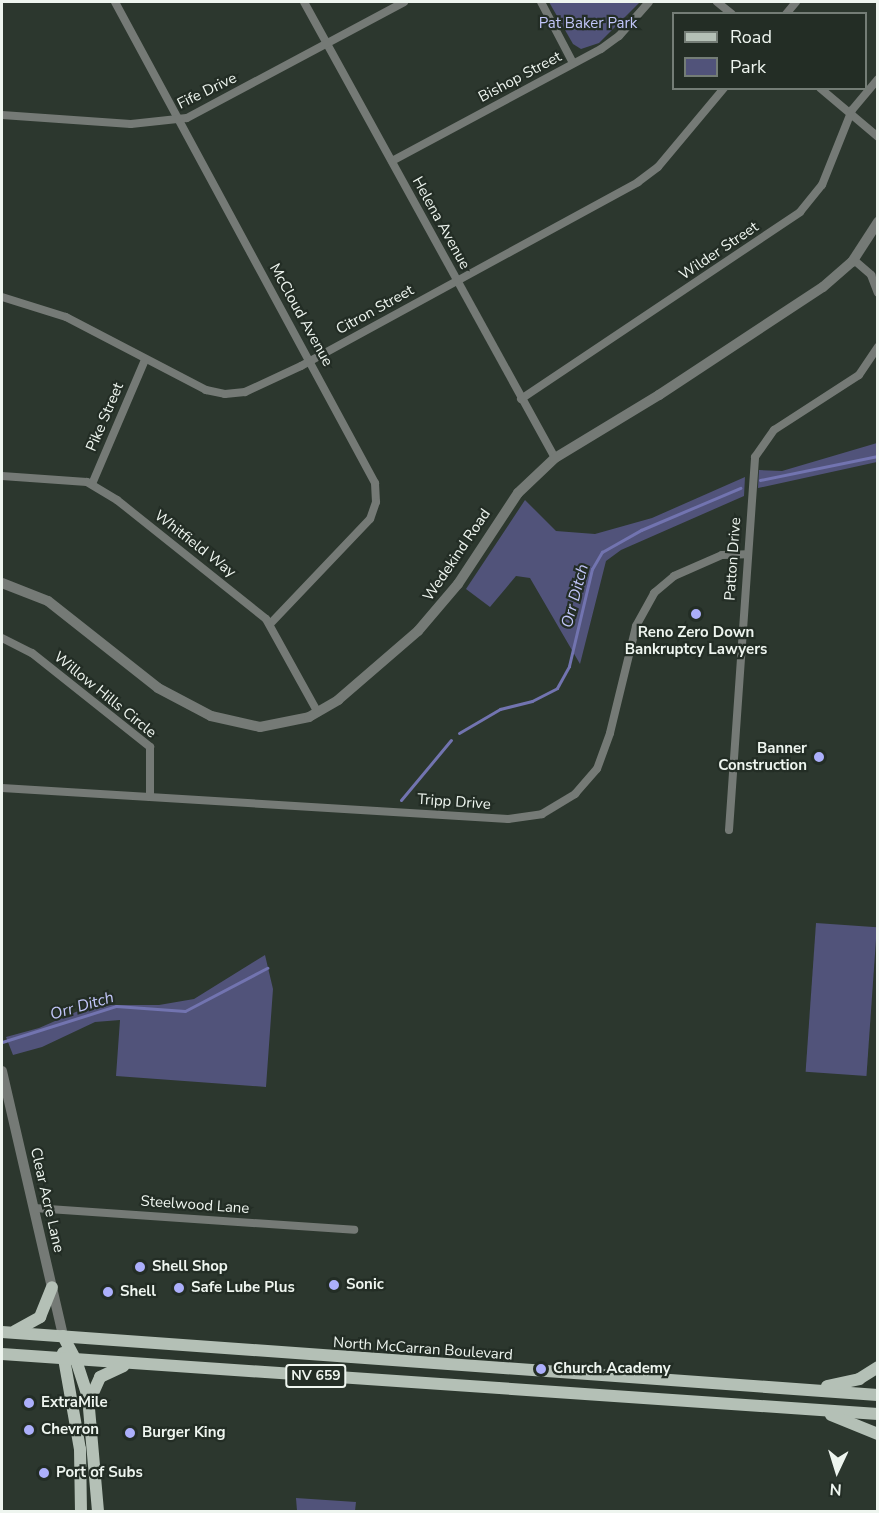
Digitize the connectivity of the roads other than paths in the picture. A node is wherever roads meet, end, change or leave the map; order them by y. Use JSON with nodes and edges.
{"nodes":[{"id":1,"x":115,"y":2,"type":"edge"},
{"id":2,"x":304,"y":2,"type":"edge"},
{"id":3,"x":404,"y":2,"type":"edge"},
{"id":4,"x":541,"y":2,"type":"edge"},
{"id":5,"x":649,"y":2,"type":"edge"},
{"id":6,"x":717,"y":2,"type":"edge"},
{"id":7,"x":730,"y":12,"type":"edge"},
{"id":8,"x":327,"y":43,"type":"junction"},
{"id":9,"x":573,"y":63,"type":"junction"},
{"id":10,"x":878,"y":79,"type":"edge"},
{"id":11,"x":722,"y":90,"type":"edge"},
{"id":12,"x":822,"y":90,"type":"edge"},
{"id":13,"x":850,"y":114,"type":"junction"},
{"id":14,"x":2,"y":115,"type":"edge"},
{"id":15,"x":179,"y":121,"type":"junction"},
{"id":16,"x":878,"y":137,"type":"edge"},
{"id":17,"x":392,"y":161,"type":"junction"},
{"id":18,"x":878,"y":222,"type":"edge"},
{"id":19,"x":854,"y":260,"type":"junction"},
{"id":20,"x":457,"y":280,"type":"junction"},
{"id":21,"x":878,"y":293,"type":"edge"},
{"id":22,"x":2,"y":297,"type":"edge"},
{"id":23,"x":878,"y":347,"type":"edge"},
{"id":24,"x":145,"y":360,"type":"junction"},
{"id":25,"x":310,"y":361,"type":"junction"},
{"id":26,"x":521,"y":399,"type":"junction"},
{"id":27,"x":555,"y":458,"type":"junction"},
{"id":28,"x":2,"y":476,"type":"edge"},
{"id":29,"x":92,"y":484,"type":"junction"},
{"id":30,"x":747,"y":554,"type":"junction"},
{"id":31,"x":2,"y":583,"type":"edge"},
{"id":32,"x":270,"y":624,"type":"junction"},
{"id":33,"x":2,"y":638,"type":"edge"},
{"id":34,"x":318,"y":713,"type":"junction"},
{"id":35,"x":2,"y":788,"type":"edge"},
{"id":36,"x":150,"y":797,"type":"junction"},
{"id":37,"x":729,"y":830,"type":"dead end"},
{"id":38,"x":2,"y":1071,"type":"edge"},
{"id":39,"x":34,"y":1208,"type":"junction"},
{"id":40,"x":354,"y":1230,"type":"dead end"},
{"id":41,"x":52,"y":1287,"type":"junction"},
{"id":42,"x":6,"y":1332,"type":"edge"},
{"id":43,"x":63,"y":1336,"type":"junction"},
{"id":44,"x":2,"y":1353,"type":"edge"},
{"id":45,"x":63,"y":1359,"type":"junction"},
{"id":46,"x":76,"y":1360,"type":"junction"},
{"id":47,"x":134,"y":1364,"type":"junction"},
{"id":48,"x":878,"y":1367,"type":"edge"},
{"id":49,"x":796,"y":1390,"type":"junction"},
{"id":50,"x":878,"y":1395,"type":"edge"},
{"id":51,"x":89,"y":1404,"type":"junction"},
{"id":52,"x":813,"y":1409,"type":"junction"},
{"id":53,"x":878,"y":1414,"type":"edge"},
{"id":54,"x":878,"y":1434,"type":"edge"},
{"id":55,"x":81,"y":1512,"type":"edge"},
{"id":56,"x":98,"y":1512,"type":"edge"}],
"edges":[{"from":1,"to":15,"type":"street","name":"McCloud Avenue"},
{"from":2,"to":8,"type":"street","name":"Helena Avenue"},
{"from":3,"to":8,"type":"street","name":"Fife Drive"},
{"from":4,"to":9,"type":"street"},
{"from":5,"to":9,"type":"street","name":"Bishop Street"},
{"from":6,"to":7,"type":"street"},
{"from":8,"to":15,"type":"street","name":"Fife Drive"},
{"from":8,"to":17,"type":"street","name":"Helena Avenue"},
{"from":9,"to":17,"type":"street","name":"Bishop Street"},
{"from":10,"to":13,"type":"street","name":"Wilder Street"},
{"from":11,"to":20,"type":"street","name":"Citron Street"},
{"from":12,"to":13,"type":"street"},
{"from":13,"to":16,"type":"street"},
{"from":13,"to":26,"type":"street","name":"Wilder Street"},
{"from":14,"to":15,"type":"street","name":"Fife Drive"},
{"from":15,"to":25,"type":"street","name":"McCloud Avenue"},
{"from":17,"to":20,"type":"street","name":"Helena Avenue"},
{"from":18,"to":19,"type":"street","name":"Wedekind Road"},
{"from":19,"to":21,"type":"street"},
{"from":19,"to":27,"type":"street","name":"Wedekind Road"},
{"from":20,"to":25,"type":"street","name":"Citron Street"},
{"from":20,"to":26,"type":"street","name":"Helena Avenue"},
{"from":22,"to":24,"type":"street","name":"Citron Street"},
{"from":23,"to":30,"type":"street","name":"Patton Drive"},
{"from":24,"to":25,"type":"street","name":"Citron Street"},
{"from":24,"to":29,"type":"street","name":"Pike Street"},
{"from":25,"to":32,"type":"street","name":"McCloud Avenue"},
{"from":26,"to":27,"type":"street","name":"Helena Avenue"},
{"from":27,"to":34,"type":"street","name":"Wedekind Road"},
{"from":28,"to":29,"type":"street","name":"Whitfield Way"},
{"from":29,"to":32,"type":"street","name":"Whitfield Way"},
{"from":30,"to":36,"type":"street","name":"Tripp Drive"},
{"from":30,"to":37,"type":"street","name":"Patton Drive"},
{"from":31,"to":34,"type":"street","name":"Wedekind Road"},
{"from":32,"to":34,"type":"street","name":"Whitfield Way"},
{"from":33,"to":36,"type":"street","name":"Willow Hills Circle"},
{"from":35,"to":36,"type":"street","name":"Tripp Drive"},
{"from":38,"to":39,"type":"street","name":"Clear Acre Lane"},
{"from":39,"to":40,"type":"street","name":"Steelwood Lane"},
{"from":39,"to":41,"type":"street","name":"Clear Acre Lane"},
{"from":41,"to":42,"type":"main road"},
{"from":41,"to":43,"type":"street","name":"Clear Acre Lane"},
{"from":42,"to":43,"type":"main road","name":"North McCarran Boulevard","number":"NV 659"},
{"from":43,"to":45,"type":"main road","name":"Clear Acre Lane"},
{"from":43,"to":46,"type":"main road","name":"Clear Acre Lane"},
{"from":43,"to":49,"type":"main road","name":"North McCarran Boulevard","number":"NV 659"},
{"from":44,"to":45,"type":"main road","number":"NV 659"},
{"from":45,"to":46,"type":"main road","number":"NV 659"},
{"from":45,"to":55,"type":"main road","name":"Clear Acre Lane"},
{"from":46,"to":47,"type":"main road","number":"NV 659"},
{"from":46,"to":51,"type":"main road","name":"Clear Acre Lane"},
{"from":47,"to":51,"type":"main road"},
{"from":47,"to":52,"type":"main road","number":"NV 659"},
{"from":48,"to":49,"type":"main road"},
{"from":49,"to":50,"type":"main road","name":"North McCarran Boulevard","number":"NV 659"},
{"from":51,"to":56,"type":"main road","name":"Clear Acre Lane"},
{"from":52,"to":53,"type":"main road","number":"NV 659"},
{"from":52,"to":54,"type":"main road"}]}
